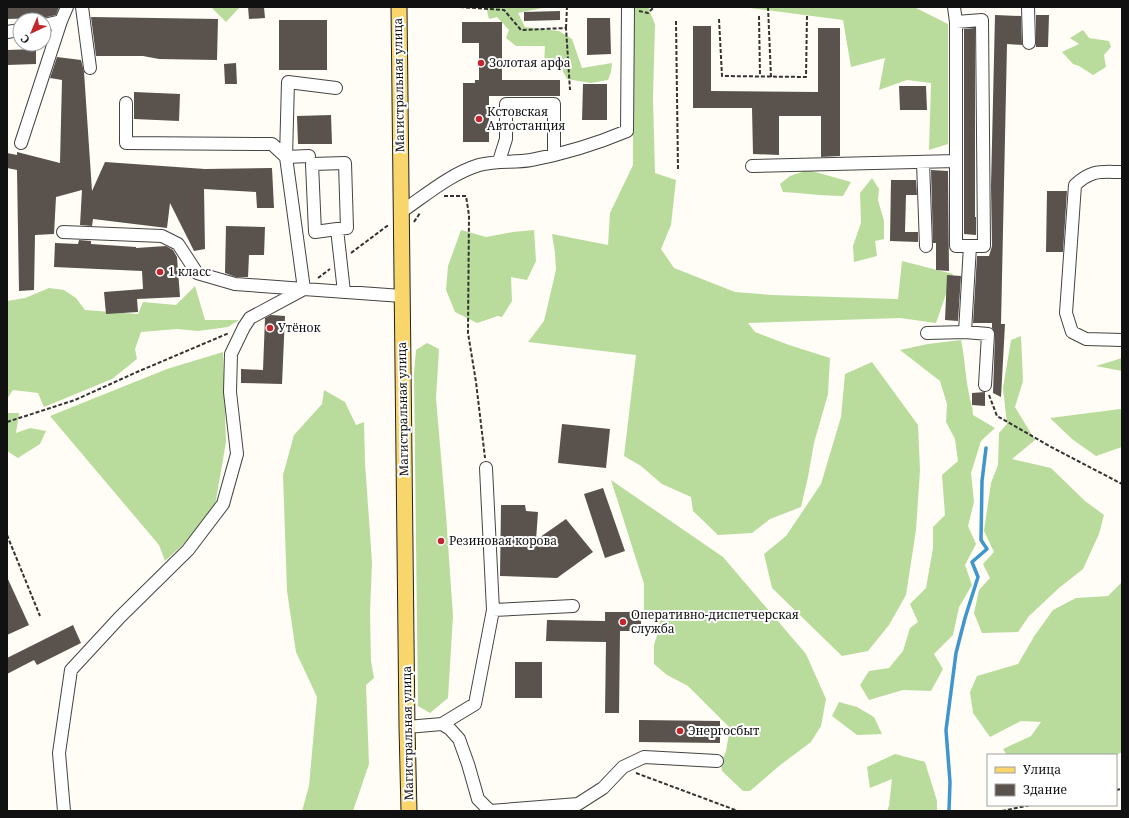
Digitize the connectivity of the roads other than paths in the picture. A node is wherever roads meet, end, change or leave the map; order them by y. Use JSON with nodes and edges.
{"nodes":[{"id":1,"x":67,"y":7,"type":"edge"},
{"id":2,"x":82,"y":7,"type":"edge"},
{"id":3,"x":398,"y":7,"type":"edge"},
{"id":4,"x":954,"y":7,"type":"edge"},
{"id":5,"x":1028,"y":7,"type":"edge"},
{"id":6,"x":631,"y":9,"type":"edge"},
{"id":7,"x":61,"y":21,"type":"junction"},
{"id":8,"x":956,"y":22,"type":"junction"},
{"id":9,"x":52,"y":23,"type":"edge"},
{"id":10,"x":1029,"y":43,"type":"dead end"},
{"id":11,"x":90,"y":68,"type":"dead end"},
{"id":12,"x":336,"y":88,"type":"dead end"},
{"id":13,"x":126,"y":103,"type":"dead end"},
{"id":14,"x":21,"y":143,"type":"dead end"},
{"id":15,"x":554,"y":155,"type":"junction"},
{"id":16,"x":309,"y":156,"type":"dead end"},
{"id":17,"x":286,"y":157,"type":"junction"},
{"id":18,"x":499,"y":161,"type":"junction"},
{"id":19,"x":956,"y":161,"type":"junction"},
{"id":20,"x":923,"y":162,"type":"junction"},
{"id":21,"x":752,"y":166,"type":"dead end"},
{"id":22,"x":1122,"y":172,"type":"edge"},
{"id":23,"x":401,"y":219,"type":"junction"},
{"id":24,"x":337,"y":229,"type":"junction"},
{"id":25,"x":62,"y":232,"type":"dead end"},
{"id":26,"x":926,"y":246,"type":"dead end"},
{"id":27,"x":970,"y":246,"type":"junction"},
{"id":28,"x":304,"y":289,"type":"junction"},
{"id":29,"x":344,"y":292,"type":"junction"},
{"id":30,"x":402,"y":296,"type":"junction"},
{"id":31,"x":966,"y":332,"type":"junction"},
{"id":32,"x":927,"y":333,"type":"dead end"},
{"id":33,"x":1122,"y":340,"type":"edge"},
{"id":34,"x":985,"y":385,"type":"road end"},
{"id":35,"x":486,"y":468,"type":"road end"},
{"id":36,"x":573,"y":606,"type":"dead end"},
{"id":37,"x":493,"y":610,"type":"junction"},
{"id":38,"x":442,"y":724,"type":"junction"},
{"id":39,"x":407,"y":727,"type":"junction"},
{"id":40,"x":717,"y":761,"type":"dead end"},
{"id":41,"x":478,"y":799,"type":"junction"},
{"id":42,"x":64,"y":811,"type":"edge"},
{"id":43,"x":409,"y":811,"type":"edge"},
{"id":44,"x":482,"y":811,"type":"edge"}],
"edges":[{"from":1,"to":7,"type":"lane"},
{"from":2,"to":11,"type":"lane"},
{"from":3,"to":23,"type":"main road","name":"Магистральная улица"},
{"from":4,"to":8,"type":"lane"},
{"from":5,"to":10,"type":"lane"},
{"from":6,"to":15,"type":"lane"},
{"from":7,"to":9,"type":"lane"},
{"from":7,"to":14,"type":"lane"},
{"from":8,"to":19,"type":"lane"},
{"from":8,"to":27,"type":"lane"},
{"from":12,"to":17,"type":"lane"},
{"from":13,"to":17,"type":"lane"},
{"from":15,"to":18,"type":"lane"},
{"from":15,"to":18,"type":"lane"},
{"from":16,"to":17,"type":"lane"},
{"from":17,"to":28,"type":"lane"},
{"from":18,"to":23,"type":"lane"},
{"from":19,"to":20,"type":"lane"},
{"from":19,"to":27,"type":"lane"},
{"from":20,"to":21,"type":"lane"},
{"from":20,"to":26,"type":"lane"},
{"from":22,"to":33,"type":"lane"},
{"from":23,"to":30,"type":"main road","name":"Магистральная улица"},
{"from":24,"to":24,"type":"lane"},
{"from":24,"to":29,"type":"lane"},
{"from":25,"to":28,"type":"lane"},
{"from":27,"to":31,"type":"lane"},
{"from":28,"to":29,"type":"lane"},
{"from":28,"to":42,"type":"lane"},
{"from":29,"to":30,"type":"lane"},
{"from":30,"to":39,"type":"main road","name":"Магистральная улица"},
{"from":31,"to":32,"type":"lane"},
{"from":31,"to":34,"type":"lane"},
{"from":35,"to":37,"type":"lane"},
{"from":36,"to":37,"type":"lane"},
{"from":37,"to":38,"type":"lane"},
{"from":38,"to":39,"type":"lane"},
{"from":38,"to":41,"type":"lane"},
{"from":39,"to":43,"type":"main road","name":"Магистральная улица"},
{"from":40,"to":41,"type":"lane"},
{"from":41,"to":44,"type":"lane"}]}
